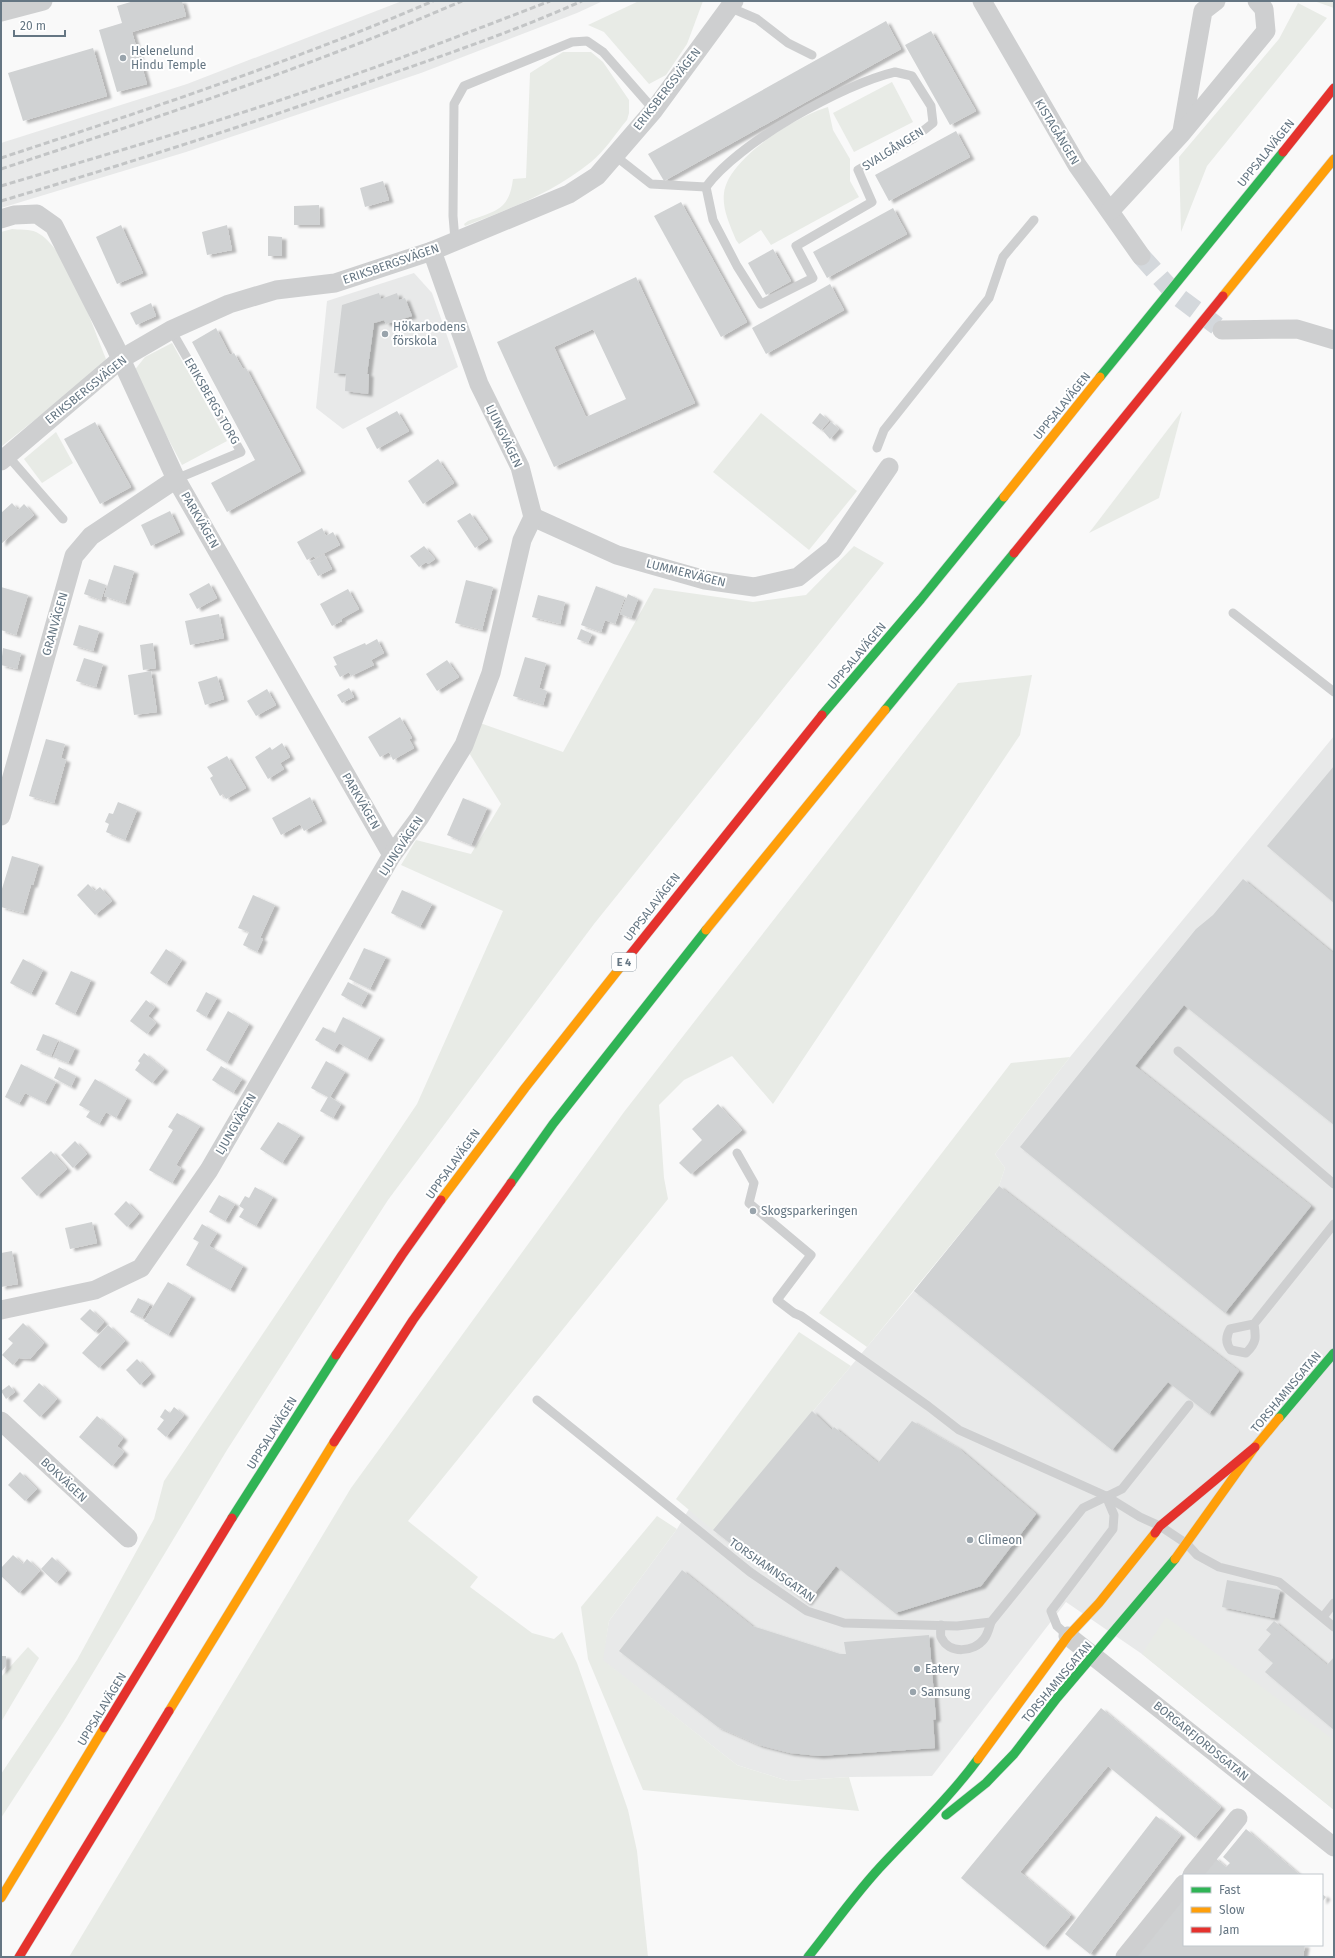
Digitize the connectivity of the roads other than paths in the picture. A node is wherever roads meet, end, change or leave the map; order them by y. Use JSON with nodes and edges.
{"nodes":[{"id":1,"x":43,"y":1,"type":"edge"},
{"id":2,"x":982,"y":1,"type":"edge"},
{"id":3,"x":1216,"y":1,"type":"edge"},
{"id":4,"x":1257,"y":1,"type":"edge"},
{"id":5,"x":731,"y":4,"type":"edge"},
{"id":6,"x":1,"y":12,"type":"edge"},
{"id":7,"x":812,"y":55,"type":"dead end"},
{"id":8,"x":1334,"y":88,"type":"edge"},
{"id":9,"x":654,"y":110,"type":"junction"},
{"id":10,"x":1182,"y":132,"type":"junction"},
{"id":11,"x":614,"y":155,"type":"junction"},
{"id":12,"x":1334,"y":159,"type":"edge"},
{"id":13,"x":706,"y":187,"type":"junction"},
{"id":14,"x":1110,"y":211,"type":"junction"},
{"id":15,"x":1,"y":219,"type":"edge"},
{"id":16,"x":1034,"y":220,"type":"dead end"},
{"id":17,"x":455,"y":240,"type":"junction"},
{"id":18,"x":432,"y":251,"type":"junction"},
{"id":19,"x":1141,"y":256,"type":"tunnel mouth"},
{"id":20,"x":171,"y":330,"type":"junction"},
{"id":21,"x":1222,"y":330,"type":"tunnel mouth"},
{"id":22,"x":1334,"y":340,"type":"edge"},
{"id":23,"x":121,"y":359,"type":"junction"},
{"id":24,"x":877,"y":448,"type":"dead end"},
{"id":25,"x":4,"y":458,"type":"edge"},
{"id":26,"x":889,"y":467,"type":"dead end"},
{"id":27,"x":176,"y":479,"type":"junction"},
{"id":28,"x":533,"y":517,"type":"junction"},
{"id":29,"x":63,"y":520,"type":"dead end"},
{"id":30,"x":1233,"y":613,"type":"dead end"},
{"id":31,"x":1334,"y":692,"type":"edge"},
{"id":32,"x":1,"y":816,"type":"edge"},
{"id":33,"x":392,"y":855,"type":"junction"},
{"id":34,"x":1178,"y":1051,"type":"dead end"},
{"id":35,"x":737,"y":1153,"type":"dead end"},
{"id":36,"x":1334,"y":1184,"type":"edge"},
{"id":37,"x":1334,"y":1224,"type":"edge"},
{"id":38,"x":1,"y":1310,"type":"edge"},
{"id":39,"x":1254,"y":1324,"type":"dead end"},
{"id":40,"x":1334,"y":1354,"type":"edge"},
{"id":41,"x":537,"y":1400,"type":"dead end"},
{"id":42,"x":1189,"y":1405,"type":"dead end"},
{"id":43,"x":1,"y":1421,"type":"edge"},
{"id":44,"x":1255,"y":1447,"type":"junction"},
{"id":45,"x":1106,"y":1496,"type":"junction"},
{"id":46,"x":1160,"y":1526,"type":"junction"},
{"id":47,"x":128,"y":1538,"type":"dead end"},
{"id":48,"x":1187,"y":1544,"type":"junction"},
{"id":49,"x":1334,"y":1603,"type":"edge"},
{"id":50,"x":1323,"y":1617,"type":"junction"},
{"id":51,"x":991,"y":1622,"type":"junction"},
{"id":52,"x":941,"y":1625,"type":"junction"},
{"id":53,"x":1334,"y":1626,"type":"edge"},
{"id":54,"x":1068,"y":1636,"type":"junction"},
{"id":55,"x":1094,"y":1657,"type":"junction"},
{"id":56,"x":1238,"y":1818,"type":"dead end"},
{"id":57,"x":914,"y":1834,"type":"junction"},
{"id":58,"x":1334,"y":1847,"type":"edge"},
{"id":59,"x":1193,"y":1874,"type":"edge"},
{"id":60,"x":1183,"y":1885,"type":"edge"},
{"id":61,"x":1,"y":1898,"type":"edge"},
{"id":62,"x":19,"y":1957,"type":"edge"},
{"id":63,"x":808,"y":1957,"type":"edge"},
{"id":64,"x":1125,"y":1957,"type":"edge"}],
"edges":[{"from":1,"to":6,"type":"street"},
{"from":2,"to":14,"type":"street","name":"KISTAGÅNGEN"},
{"from":3,"to":10,"type":"street"},
{"from":4,"to":10,"type":"street"},
{"from":5,"to":7,"type":"lane"},
{"from":5,"to":9,"type":"street","name":"ERIKSBERGSVÄGEN"},
{"from":8,"to":61,"type":"main road","name":"UPPSALAVÄGEN","number":"E 4"},
{"from":9,"to":11,"type":"street","name":"ERIKSBERGSVÄGEN"},
{"from":9,"to":17,"type":"lane"},
{"from":10,"to":14,"type":"street"},
{"from":11,"to":13,"type":"lane"},
{"from":11,"to":17,"type":"street","name":"ERIKSBERGSVÄGEN"},
{"from":12,"to":62,"type":"main road"},
{"from":13,"to":13,"type":"lane","name":"SVALGÅNGEN"},
{"from":14,"to":19,"type":"street","name":"KISTAGÅNGEN"},
{"from":15,"to":23,"type":"street","name":"PARKVÄGEN"},
{"from":16,"to":24,"type":"lane"},
{"from":17,"to":18,"type":"street","name":"ERIKSBERGSVÄGEN"},
{"from":18,"to":20,"type":"street","name":"ERIKSBERGSVÄGEN"},
{"from":18,"to":28,"type":"street","name":"LJUNGVÄGEN"},
{"from":20,"to":23,"type":"street","name":"ERIKSBERGSVÄGEN"},
{"from":20,"to":27,"type":"lane","name":"ERIKSBERGS TORG"},
{"from":21,"to":22,"type":"street"},
{"from":23,"to":25,"type":"street","name":"ERIKSBERGSVÄGEN"},
{"from":23,"to":27,"type":"street","name":"PARKVÄGEN"},
{"from":25,"to":29,"type":"lane"},
{"from":26,"to":28,"type":"street","name":"LUMMERVÄGEN"},
{"from":27,"to":32,"type":"street","name":"GRANVÄGEN"},
{"from":27,"to":33,"type":"street","name":"PARKVÄGEN"},
{"from":28,"to":33,"type":"street","name":"LJUNGVÄGEN"},
{"from":30,"to":31,"type":"lane"},
{"from":33,"to":38,"type":"street","name":"LJUNGVÄGEN"},
{"from":34,"to":36,"type":"lane"},
{"from":35,"to":45,"type":"lane"},
{"from":37,"to":39,"type":"lane"},
{"from":40,"to":44,"type":"main road","name":"TORSHAMNSGATAN"},
{"from":41,"to":52,"type":"lane","name":"TORSHAMNSGATAN"},
{"from":42,"to":45,"type":"lane"},
{"from":43,"to":47,"type":"street","name":"BOKVÄGEN"},
{"from":44,"to":46,"type":"main road","name":"TORSHAMNSGATAN"},
{"from":44,"to":48,"type":"main road","name":"TORSHAMNSGATAN"},
{"from":45,"to":46,"type":"lane"},
{"from":45,"to":51,"type":"lane"},
{"from":45,"to":54,"type":"lane","name":"TORSHAMNSGATAN"},
{"from":46,"to":48,"type":"lane"},
{"from":46,"to":54,"type":"main road","name":"TORSHAMNSGATAN"},
{"from":48,"to":50,"type":"lane"},
{"from":48,"to":55,"type":"main road","name":"TORSHAMNSGATAN"},
{"from":49,"to":50,"type":"lane"},
{"from":50,"to":53,"type":"lane"},
{"from":51,"to":52,"type":"lane","name":"TORSHAMNSGATAN"},
{"from":51,"to":52,"type":"lane"},
{"from":54,"to":55,"type":"street","name":"BORGARFJORDSGATAN"},
{"from":54,"to":57,"type":"main road","name":"TORSHAMNSGATAN"},
{"from":55,"to":57,"type":"main road","name":"TORSHAMNSGATAN"},
{"from":55,"to":58,"type":"street","name":"BORGARFJORDSGATAN"},
{"from":56,"to":59,"type":"street"},
{"from":57,"to":63,"type":"main road","name":"TORSHAMNSGATAN"},
{"from":60,"to":64,"type":"street"}]}
